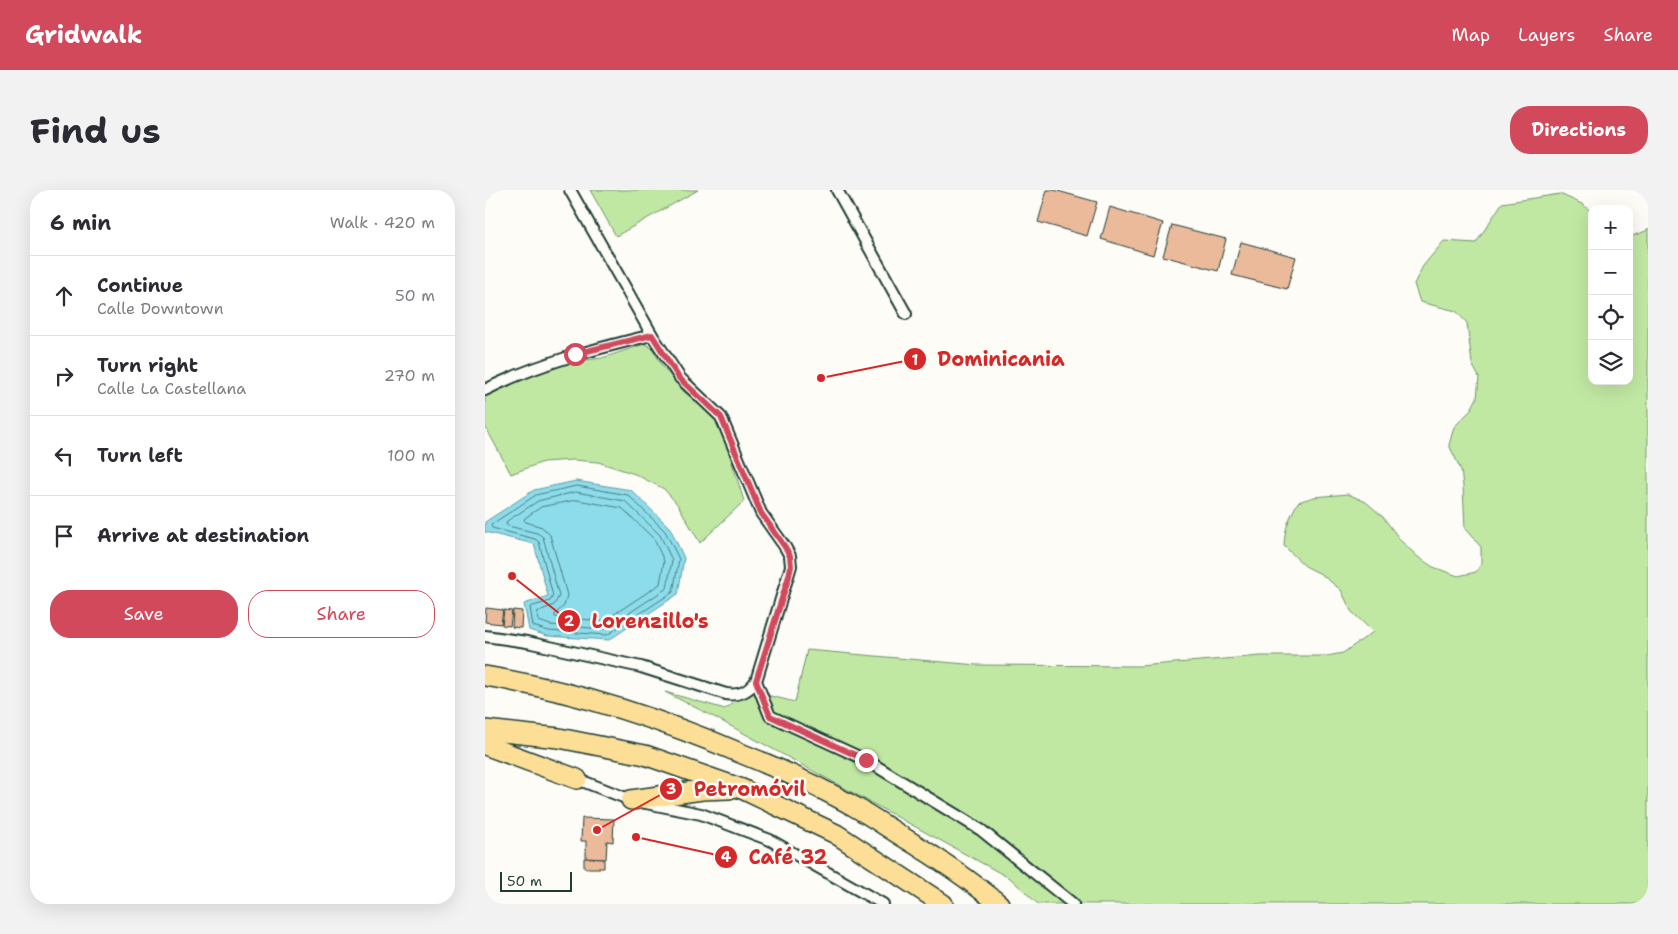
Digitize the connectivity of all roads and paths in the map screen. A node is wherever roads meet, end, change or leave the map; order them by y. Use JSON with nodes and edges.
{"nodes":[{"id":1,"x":570,"y":190,"type":"edge"},
{"id":2,"x":837,"y":190,"type":"edge"},
{"id":3,"x":906,"y":314,"type":"dead end"},
{"id":4,"x":652,"y":335,"type":"junction"},
{"id":5,"x":485,"y":390,"type":"edge"},
{"id":6,"x":485,"y":636,"type":"edge"},
{"id":7,"x":485,"y":676,"type":"edge"},
{"id":8,"x":756,"y":681,"type":"junction"},
{"id":9,"x":485,"y":730,"type":"edge"},
{"id":10,"x":485,"y":745,"type":"edge"},
{"id":11,"x":577,"y":780,"type":"joint"},
{"id":12,"x":742,"y":790,"type":"junction"},
{"id":13,"x":631,"y":800,"type":"junction"},
{"id":14,"x":883,"y":904,"type":"edge"},
{"id":15,"x":943,"y":904,"type":"edge"},
{"id":16,"x":999,"y":904,"type":"edge"},
{"id":17,"x":1073,"y":904,"type":"edge"}],
"edges":[{"from":1,"to":4,"type":"street"},
{"from":2,"to":3,"type":"street"},
{"from":4,"to":5,"type":"street"},
{"from":4,"to":8,"type":"street"},
{"from":6,"to":8,"type":"street"},
{"from":7,"to":16,"type":"highway"},
{"from":8,"to":17,"type":"street"},
{"from":9,"to":12,"type":"highway"},
{"from":10,"to":11,"type":"highway"},
{"from":11,"to":13,"type":"street"},
{"from":12,"to":13,"type":"highway"},
{"from":12,"to":15,"type":"highway"},
{"from":13,"to":14,"type":"street"}]}
